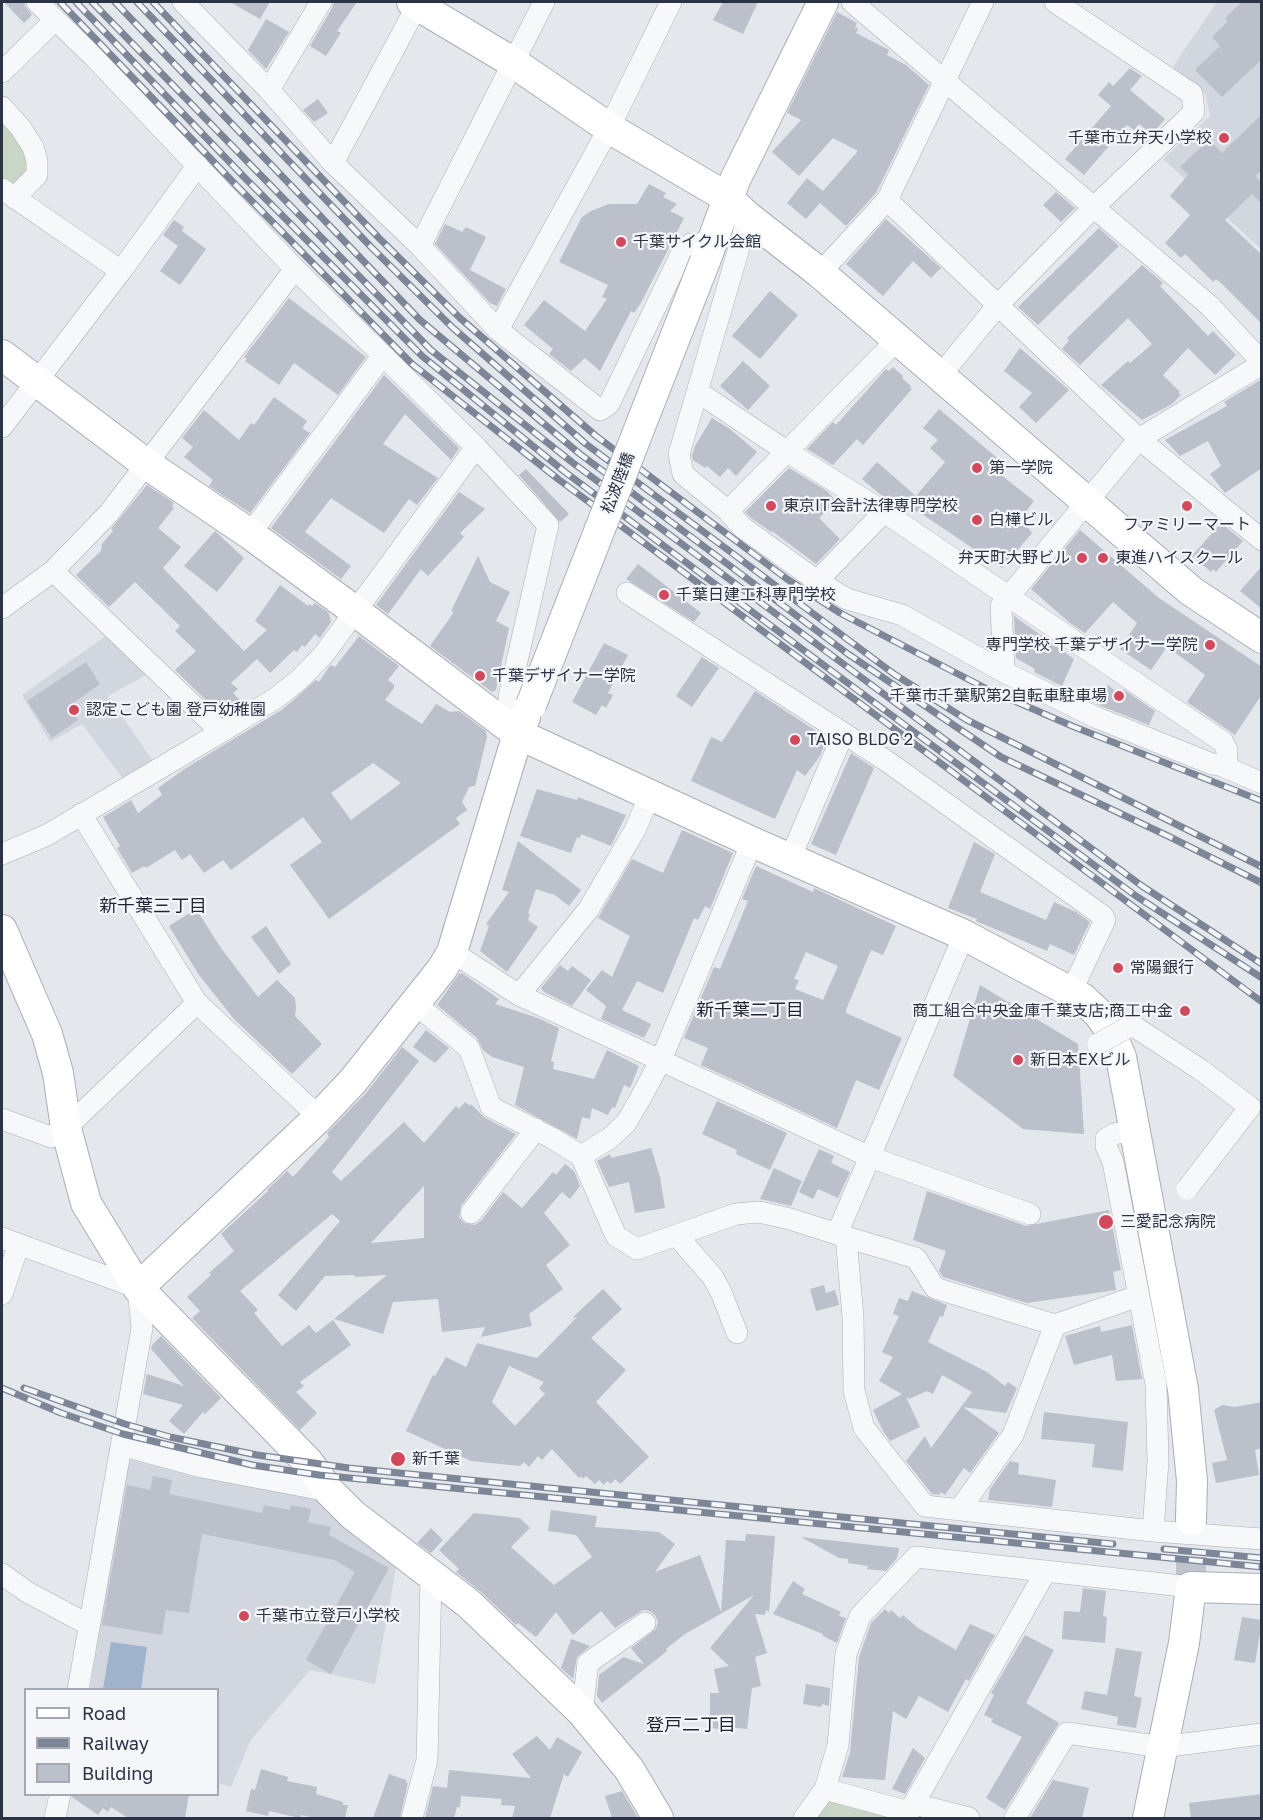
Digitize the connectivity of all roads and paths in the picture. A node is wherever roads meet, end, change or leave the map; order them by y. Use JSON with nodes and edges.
{"nodes":[{"id":1,"x":37,"y":2,"type":"edge"},
{"id":2,"x":183,"y":2,"type":"edge"},
{"id":3,"x":321,"y":2,"type":"edge"},
{"id":4,"x":416,"y":2,"type":"edge"},
{"id":5,"x":544,"y":2,"type":"edge"},
{"id":6,"x":671,"y":2,"type":"edge"},
{"id":7,"x":823,"y":2,"type":"edge"},
{"id":8,"x":852,"y":2,"type":"edge"},
{"id":9,"x":983,"y":2,"type":"edge"},
{"id":10,"x":1055,"y":2,"type":"edge"},
{"id":11,"x":55,"y":20,"type":"junction"},
{"id":12,"x":514,"y":63,"type":"junction"},
{"id":13,"x":2,"y":72,"type":"edge"},
{"id":14,"x":944,"y":80,"type":"junction"},
{"id":15,"x":269,"y":90,"type":"junction"},
{"id":16,"x":2,"y":107,"type":"edge"},
{"id":17,"x":609,"y":128,"type":"junction"},
{"id":18,"x":333,"y":163,"type":"junction"},
{"id":19,"x":198,"y":165,"type":"junction"},
{"id":20,"x":8,"y":194,"type":"edge"},
{"id":21,"x":887,"y":200,"type":"junction"},
{"id":22,"x":1094,"y":207,"type":"junction"},
{"id":23,"x":738,"y":208,"type":"junction"},
{"id":24,"x":420,"y":246,"type":"junction"},
{"id":25,"x":708,"y":252,"type":"junction"},
{"id":26,"x":295,"y":269,"type":"junction"},
{"id":27,"x":121,"y":271,"type":"junction"},
{"id":28,"x":820,"y":273,"type":"junction"},
{"id":29,"x":998,"y":305,"type":"junction"},
{"id":30,"x":498,"y":330,"type":"junction"},
{"id":31,"x":897,"y":340,"type":"junction"},
{"id":32,"x":383,"y":355,"type":"junction"},
{"id":33,"x":2,"y":356,"type":"edge"},
{"id":34,"x":1262,"y":363,"type":"edge"},
{"id":35,"x":939,"y":376,"type":"junction"},
{"id":36,"x":36,"y":381,"type":"junction"},
{"id":37,"x":698,"y":393,"type":"junction"},
{"id":38,"x":2,"y":427,"type":"edge"},
{"id":39,"x":1139,"y":439,"type":"junction"},
{"id":40,"x":476,"y":447,"type":"junction"},
{"id":41,"x":786,"y":451,"type":"junction"},
{"id":42,"x":145,"y":463,"type":"junction"},
{"id":43,"x":1086,"y":502,"type":"junction"},
{"id":44,"x":728,"y":511,"type":"junction"},
{"id":45,"x":884,"y":512,"type":"junction"},
{"id":46,"x":250,"y":534,"type":"junction"},
{"id":47,"x":1262,"y":540,"type":"edge"},
{"id":48,"x":53,"y":571,"type":"junction"},
{"id":49,"x":817,"y":581,"type":"junction"},
{"id":50,"x":627,"y":593,"type":"dead end"},
{"id":51,"x":1008,"y":596,"type":"junction"},
{"id":52,"x":2,"y":608,"type":"edge"},
{"id":53,"x":355,"y":611,"type":"junction"},
{"id":54,"x":1262,"y":638,"type":"edge"},
{"id":55,"x":1004,"y":672,"type":"junction"},
{"id":56,"x":221,"y":732,"type":"junction"},
{"id":57,"x":518,"y":734,"type":"junction"},
{"id":58,"x":843,"y":734,"type":"junction"},
{"id":59,"x":1221,"y":765,"type":"junction"},
{"id":60,"x":1262,"y":783,"type":"edge"},
{"id":61,"x":650,"y":795,"type":"junction"},
{"id":62,"x":81,"y":814,"type":"junction"},
{"id":63,"x":752,"y":842,"type":"junction"},
{"id":64,"x":2,"y":854,"type":"edge"},
{"id":65,"x":790,"y":859,"type":"junction"},
{"id":66,"x":2,"y":930,"type":"edge"},
{"id":67,"x":964,"y":935,"type":"junction"},
{"id":68,"x":452,"y":952,"type":"junction"},
{"id":69,"x":1071,"y":992,"type":"junction"},
{"id":70,"x":519,"y":995,"type":"junction"},
{"id":71,"x":197,"y":1003,"type":"junction"},
{"id":72,"x":414,"y":1003,"type":"junction"},
{"id":73,"x":1098,"y":1044,"type":"dead end"},
{"id":74,"x":661,"y":1060,"type":"junction"},
{"id":75,"x":1256,"y":1111,"type":"edge"},
{"id":76,"x":319,"y":1117,"type":"junction"},
{"id":77,"x":2,"y":1119,"type":"edge"},
{"id":78,"x":66,"y":1128,"type":"junction"},
{"id":79,"x":536,"y":1129,"type":"junction"},
{"id":80,"x":1135,"y":1130,"type":"junction"},
{"id":81,"x":581,"y":1156,"type":"junction"},
{"id":82,"x":870,"y":1156,"type":"junction"},
{"id":83,"x":1187,"y":1189,"type":"dead end"},
{"id":84,"x":471,"y":1213,"type":"dead end"},
{"id":85,"x":1030,"y":1214,"type":"dead end"},
{"id":86,"x":842,"y":1235,"type":"junction"},
{"id":87,"x":677,"y":1236,"type":"junction"},
{"id":88,"x":10,"y":1241,"type":"edge"},
{"id":89,"x":138,"y":1288,"type":"junction"},
{"id":90,"x":2,"y":1294,"type":"edge"},
{"id":91,"x":1138,"y":1296,"type":"junction"},
{"id":92,"x":1055,"y":1324,"type":"junction"},
{"id":93,"x":737,"y":1333,"type":"dead end"},
{"id":94,"x":121,"y":1445,"type":"junction"},
{"id":95,"x":329,"y":1491,"type":"junction"},
{"id":96,"x":959,"y":1510,"type":"junction"},
{"id":97,"x":1191,"y":1520,"type":"tunnel mouth"},
{"id":98,"x":1153,"y":1531,"type":"junction"},
{"id":99,"x":1262,"y":1539,"type":"edge"},
{"id":100,"x":1046,"y":1571,"type":"junction"},
{"id":101,"x":2,"y":1574,"type":"edge"},
{"id":102,"x":431,"y":1575,"type":"junction"},
{"id":103,"x":1191,"y":1587,"type":"junction"},
{"id":104,"x":1262,"y":1589,"type":"edge"},
{"id":105,"x":645,"y":1623,"type":"dead end"},
{"id":106,"x":89,"y":1625,"type":"junction"},
{"id":107,"x":78,"y":1688,"type":"edge"},
{"id":108,"x":582,"y":1712,"type":"junction"},
{"id":109,"x":1262,"y":1734,"type":"edge"},
{"id":110,"x":1162,"y":1747,"type":"junction"},
{"id":111,"x":825,"y":1789,"type":"junction"},
{"id":112,"x":60,"y":1796,"type":"edge"},
{"id":113,"x":914,"y":1804,"type":"junction"},
{"id":114,"x":55,"y":1818,"type":"edge"},
{"id":115,"x":412,"y":1818,"type":"edge"},
{"id":116,"x":658,"y":1818,"type":"edge"},
{"id":117,"x":804,"y":1818,"type":"edge"},
{"id":118,"x":969,"y":1818,"type":"edge"},
{"id":119,"x":1015,"y":1818,"type":"edge"},
{"id":120,"x":1148,"y":1818,"type":"edge"}],
"edges":[{"from":1,"to":11,"type":"street"},
{"from":2,"to":15,"type":"street"},
{"from":3,"to":15,"type":"street"},
{"from":4,"to":12,"type":"street"},
{"from":4,"to":18,"type":"street"},
{"from":5,"to":12,"type":"street"},
{"from":6,"to":17,"type":"street"},
{"from":7,"to":23,"type":"street","name":"松波陸橋"},
{"from":8,"to":14,"type":"street"},
{"from":9,"to":14,"type":"street"},
{"from":10,"to":22,"type":"street"},
{"from":11,"to":13,"type":"street"},
{"from":11,"to":19,"type":"street"},
{"from":12,"to":17,"type":"street"},
{"from":12,"to":24,"type":"street"},
{"from":14,"to":21,"type":"street"},
{"from":14,"to":22,"type":"street"},
{"from":15,"to":18,"type":"street"},
{"from":16,"to":20,"type":"street"},
{"from":17,"to":23,"type":"street"},
{"from":17,"to":30,"type":"street"},
{"from":18,"to":24,"type":"street"},
{"from":19,"to":26,"type":"street"},
{"from":19,"to":27,"type":"street"},
{"from":20,"to":27,"type":"street"},
{"from":21,"to":28,"type":"street"},
{"from":21,"to":29,"type":"street"},
{"from":22,"to":29,"type":"street"},
{"from":22,"to":34,"type":"street"},
{"from":23,"to":25,"type":"street","name":"松波陸橋"},
{"from":23,"to":28,"type":"street"},
{"from":23,"to":37,"type":"street"},
{"from":24,"to":30,"type":"street"},
{"from":25,"to":30,"type":"street"},
{"from":25,"to":57,"type":"street","name":"松波陸橋","bridge":true},
{"from":26,"to":32,"type":"street"},
{"from":26,"to":42,"type":"street"},
{"from":27,"to":36,"type":"street"},
{"from":28,"to":31,"type":"street"},
{"from":29,"to":35,"type":"street"},
{"from":29,"to":39,"type":"street"},
{"from":31,"to":35,"type":"street"},
{"from":31,"to":41,"type":"street"},
{"from":32,"to":40,"type":"street"},
{"from":32,"to":46,"type":"street"},
{"from":33,"to":36,"type":"street"},
{"from":34,"to":39,"type":"street"},
{"from":35,"to":43,"type":"street"},
{"from":36,"to":38,"type":"street"},
{"from":36,"to":42,"type":"street"},
{"from":37,"to":41,"type":"street"},
{"from":37,"to":44,"type":"street"},
{"from":39,"to":43,"type":"street"},
{"from":39,"to":47,"type":"street"},
{"from":40,"to":53,"type":"street"},
{"from":40,"to":57,"type":"street"},
{"from":41,"to":44,"type":"street"},
{"from":41,"to":45,"type":"street"},
{"from":42,"to":46,"type":"street"},
{"from":42,"to":48,"type":"street"},
{"from":43,"to":51,"type":"street"},
{"from":43,"to":54,"type":"street"},
{"from":44,"to":49,"type":"street"},
{"from":45,"to":49,"type":"street"},
{"from":45,"to":51,"type":"street"},
{"from":46,"to":53,"type":"street"},
{"from":48,"to":52,"type":"street"},
{"from":48,"to":56,"type":"street"},
{"from":49,"to":55,"type":"street"},
{"from":50,"to":58,"type":"street"},
{"from":51,"to":55,"type":"street"},
{"from":51,"to":59,"type":"street"},
{"from":53,"to":56,"type":"street"},
{"from":53,"to":57,"type":"street"},
{"from":55,"to":59,"type":"street"},
{"from":56,"to":62,"type":"street"},
{"from":57,"to":61,"type":"street"},
{"from":57,"to":68,"type":"street","name":"松波陸橋"},
{"from":58,"to":65,"type":"street"},
{"from":58,"to":69,"type":"street"},
{"from":59,"to":60,"type":"street"},
{"from":61,"to":63,"type":"street"},
{"from":61,"to":70,"type":"street"},
{"from":62,"to":64,"type":"street"},
{"from":62,"to":71,"type":"street"},
{"from":63,"to":65,"type":"street"},
{"from":63,"to":74,"type":"street"},
{"from":65,"to":67,"type":"street"},
{"from":66,"to":78,"type":"street"},
{"from":67,"to":69,"type":"street"},
{"from":67,"to":82,"type":"street"},
{"from":68,"to":70,"type":"street"},
{"from":68,"to":72,"type":"street","name":"松波陸橋"},
{"from":69,"to":80,"type":"street"},
{"from":70,"to":74,"type":"street"},
{"from":71,"to":76,"type":"street"},
{"from":71,"to":78,"type":"street"},
{"from":72,"to":76,"type":"street","name":"松波陸橋"},
{"from":72,"to":79,"type":"street"},
{"from":73,"to":75,"type":"street","bridge":true},
{"from":74,"to":81,"type":"street"},
{"from":74,"to":82,"type":"street"},
{"from":75,"to":83,"type":"street","bridge":true},
{"from":76,"to":89,"type":"street","name":"松波陸橋"},
{"from":77,"to":78,"type":"street"},
{"from":78,"to":89,"type":"street"},
{"from":79,"to":81,"type":"street"},
{"from":79,"to":84,"type":"street"},
{"from":80,"to":91,"type":"street"},
{"from":80,"to":97,"type":"street"},
{"from":81,"to":87,"type":"street"},
{"from":82,"to":85,"type":"street"},
{"from":82,"to":86,"type":"street"},
{"from":86,"to":87,"type":"street"},
{"from":86,"to":92,"type":"street"},
{"from":86,"to":96,"type":"street"},
{"from":87,"to":93,"type":"street"},
{"from":88,"to":89,"type":"street"},
{"from":88,"to":90,"type":"street"},
{"from":89,"to":94,"type":"street"},
{"from":89,"to":95,"type":"street"},
{"from":91,"to":92,"type":"street"},
{"from":91,"to":98,"type":"street"},
{"from":92,"to":96,"type":"street"},
{"from":94,"to":95,"type":"street"},
{"from":94,"to":106,"type":"street"},
{"from":95,"to":102,"type":"street"},
{"from":96,"to":98,"type":"street"},
{"from":98,"to":99,"type":"street"},
{"from":100,"to":103,"type":"street"},
{"from":100,"to":111,"type":"street"},
{"from":100,"to":113,"type":"street"},
{"from":101,"to":106,"type":"street"},
{"from":102,"to":108,"type":"street"},
{"from":102,"to":115,"type":"street"},
{"from":103,"to":104,"type":"street"},
{"from":103,"to":110,"type":"street"},
{"from":105,"to":108,"type":"street"},
{"from":106,"to":107,"type":"street"},
{"from":108,"to":116,"type":"street"},
{"from":109,"to":110,"type":"street"},
{"from":110,"to":119,"type":"street"},
{"from":110,"to":120,"type":"street"},
{"from":111,"to":113,"type":"street"},
{"from":111,"to":117,"type":"street"},
{"from":112,"to":114,"type":"street"},
{"from":113,"to":118,"type":"street"}]}
